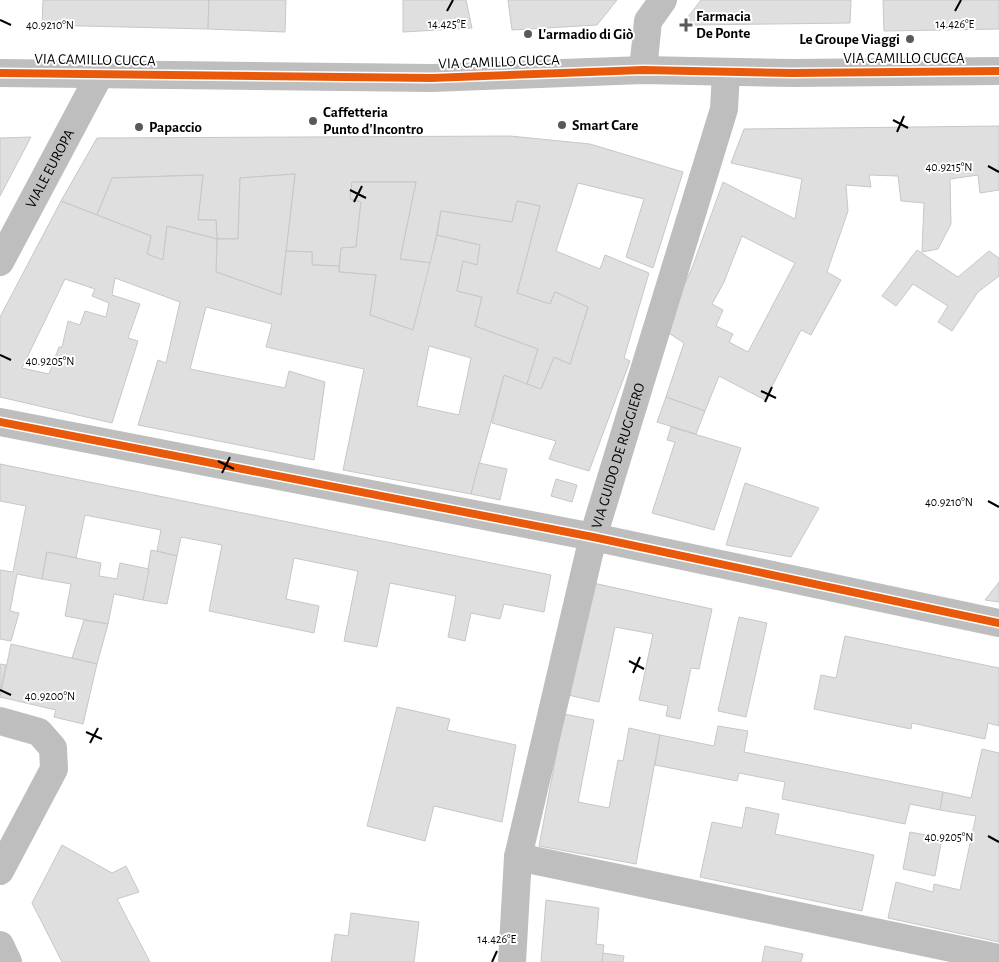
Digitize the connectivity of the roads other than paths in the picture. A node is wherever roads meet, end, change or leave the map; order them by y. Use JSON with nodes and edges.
{"nodes":[{"id":1,"x":663,"y":0,"type":"edge"},
{"id":2,"x":643,"y":70,"type":"junction"},
{"id":3,"x":999,"y":71,"type":"edge"},
{"id":4,"x":726,"y":72,"type":"junction"},
{"id":5,"x":0,"y":73,"type":"edge"},
{"id":6,"x":100,"y":74,"type":"junction"},
{"id":7,"x":0,"y":262,"type":"edge"},
{"id":8,"x":0,"y":422,"type":"edge"},
{"id":9,"x":593,"y":537,"type":"junction"},
{"id":10,"x":999,"y":623,"type":"edge"},
{"id":11,"x":0,"y":721,"type":"edge"},
{"id":12,"x":518,"y":857,"type":"junction"},
{"id":13,"x":0,"y":871,"type":"edge"},
{"id":14,"x":0,"y":945,"type":"edge"},
{"id":15,"x":999,"y":958,"type":"edge"},
{"id":16,"x":8,"y":962,"type":"edge"},
{"id":17,"x":512,"y":962,"type":"edge"}],
"edges":[{"from":1,"to":2,"type":"street"},
{"from":2,"to":4,"type":"street","name":"VIA CAMILLO CUCCA"},
{"from":2,"to":6,"type":"street","name":"VIA CAMILLO CUCCA"},
{"from":3,"to":4,"type":"street","name":"VIA CAMILLO CUCCA"},
{"from":4,"to":9,"type":"street","name":"VIA GUIDO DE RUGGIERO"},
{"from":5,"to":6,"type":"street","name":"VIA CAMILLO CUCCA"},
{"from":6,"to":7,"type":"street","name":"VIALE EUROPA"},
{"from":8,"to":9,"type":"street"},
{"from":9,"to":10,"type":"street"},
{"from":9,"to":12,"type":"street","name":"VIA GUIDO DE RUGGIERO"},
{"from":11,"to":13,"type":"street"},
{"from":12,"to":15,"type":"street"},
{"from":12,"to":17,"type":"street","name":"VIA GUIDO DE RUGGIERO"},
{"from":14,"to":16,"type":"street"}]}
